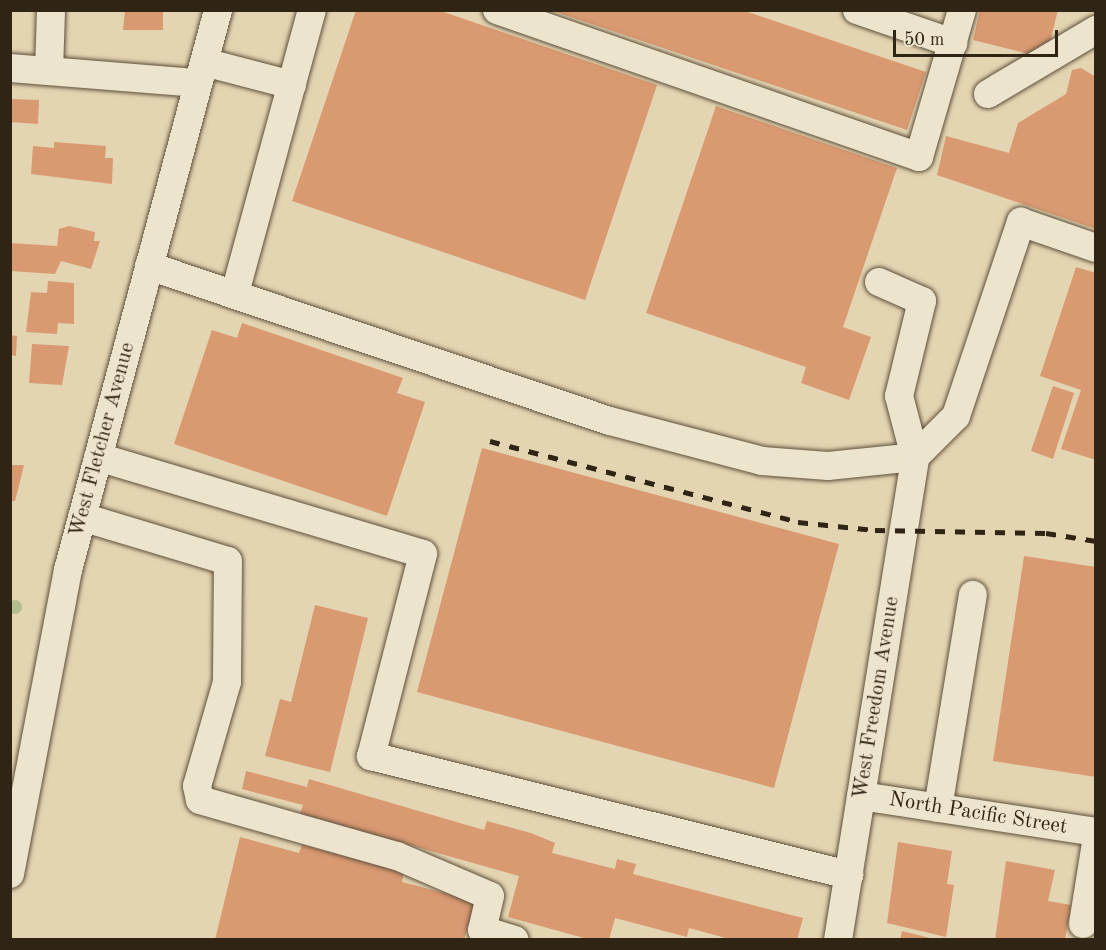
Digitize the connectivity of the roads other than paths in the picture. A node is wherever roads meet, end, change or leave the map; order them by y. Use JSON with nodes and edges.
{"nodes":[{"id":1,"x":51,"y":10,"type":"edge"},
{"id":2,"x":218,"y":10,"type":"edge"},
{"id":3,"x":312,"y":10,"type":"edge"},
{"id":4,"x":497,"y":10,"type":"edge"},
{"id":5,"x":857,"y":10,"type":"edge"},
{"id":6,"x":962,"y":10,"type":"edge"},
{"id":7,"x":1095,"y":30,"type":"edge"},
{"id":8,"x":953,"y":43,"type":"junction"},
{"id":9,"x":10,"y":68,"type":"edge"},
{"id":10,"x":49,"y":71,"type":"junction"},
{"id":11,"x":201,"y":72,"type":"junction"},
{"id":12,"x":292,"y":85,"type":"junction"},
{"id":13,"x":988,"y":94,"type":"dead end"},
{"id":14,"x":1095,"y":248,"type":"edge"},
{"id":15,"x":148,"y":266,"type":"junction"},
{"id":16,"x":879,"y":282,"type":"dead end"},
{"id":17,"x":235,"y":293,"type":"junction"},
{"id":18,"x":98,"y":457,"type":"junction"},
{"id":19,"x":915,"y":458,"type":"junction"},
{"id":20,"x":82,"y":517,"type":"junction"},
{"id":21,"x":973,"y":595,"type":"dead end"},
{"id":22,"x":861,"y":796,"type":"junction"},
{"id":23,"x":938,"y":808,"type":"junction"},
{"id":24,"x":1095,"y":832,"type":"edge"},
{"id":25,"x":1095,"y":843,"type":"edge"},
{"id":26,"x":10,"y":874,"type":"edge"},
{"id":27,"x":849,"y":875,"type":"junction"},
{"id":28,"x":1083,"y":924,"type":"dead end"},
{"id":29,"x":515,"y":939,"type":"edge"},
{"id":30,"x":838,"y":939,"type":"edge"}],
"edges":[{"from":1,"to":10,"type":"street"},
{"from":2,"to":11,"type":"street","name":"West Fletcher Avenue"},
{"from":3,"to":12,"type":"street"},
{"from":4,"to":8,"type":"street"},
{"from":5,"to":8,"type":"street"},
{"from":6,"to":8,"type":"street"},
{"from":7,"to":13,"type":"street"},
{"from":9,"to":10,"type":"street"},
{"from":10,"to":11,"type":"street"},
{"from":11,"to":12,"type":"street"},
{"from":11,"to":15,"type":"street","name":"West Fletcher Avenue"},
{"from":12,"to":17,"type":"street"},
{"from":14,"to":19,"type":"street"},
{"from":15,"to":17,"type":"street"},
{"from":15,"to":18,"type":"street","name":"West Fletcher Avenue"},
{"from":16,"to":19,"type":"street"},
{"from":17,"to":19,"type":"street"},
{"from":18,"to":20,"type":"street","name":"West Fletcher Avenue"},
{"from":18,"to":27,"type":"street"},
{"from":19,"to":22,"type":"street","name":"West Freedom Avenue"},
{"from":20,"to":26,"type":"street","name":"West Fletcher Avenue"},
{"from":20,"to":29,"type":"street"},
{"from":21,"to":23,"type":"street"},
{"from":22,"to":23,"type":"street","name":"North Pacific Street"},
{"from":22,"to":27,"type":"street","name":"West Freedom Avenue"},
{"from":23,"to":24,"type":"street","name":"North Pacific Street"},
{"from":25,"to":28,"type":"street"},
{"from":27,"to":30,"type":"street","name":"West Freedom Avenue"}]}
